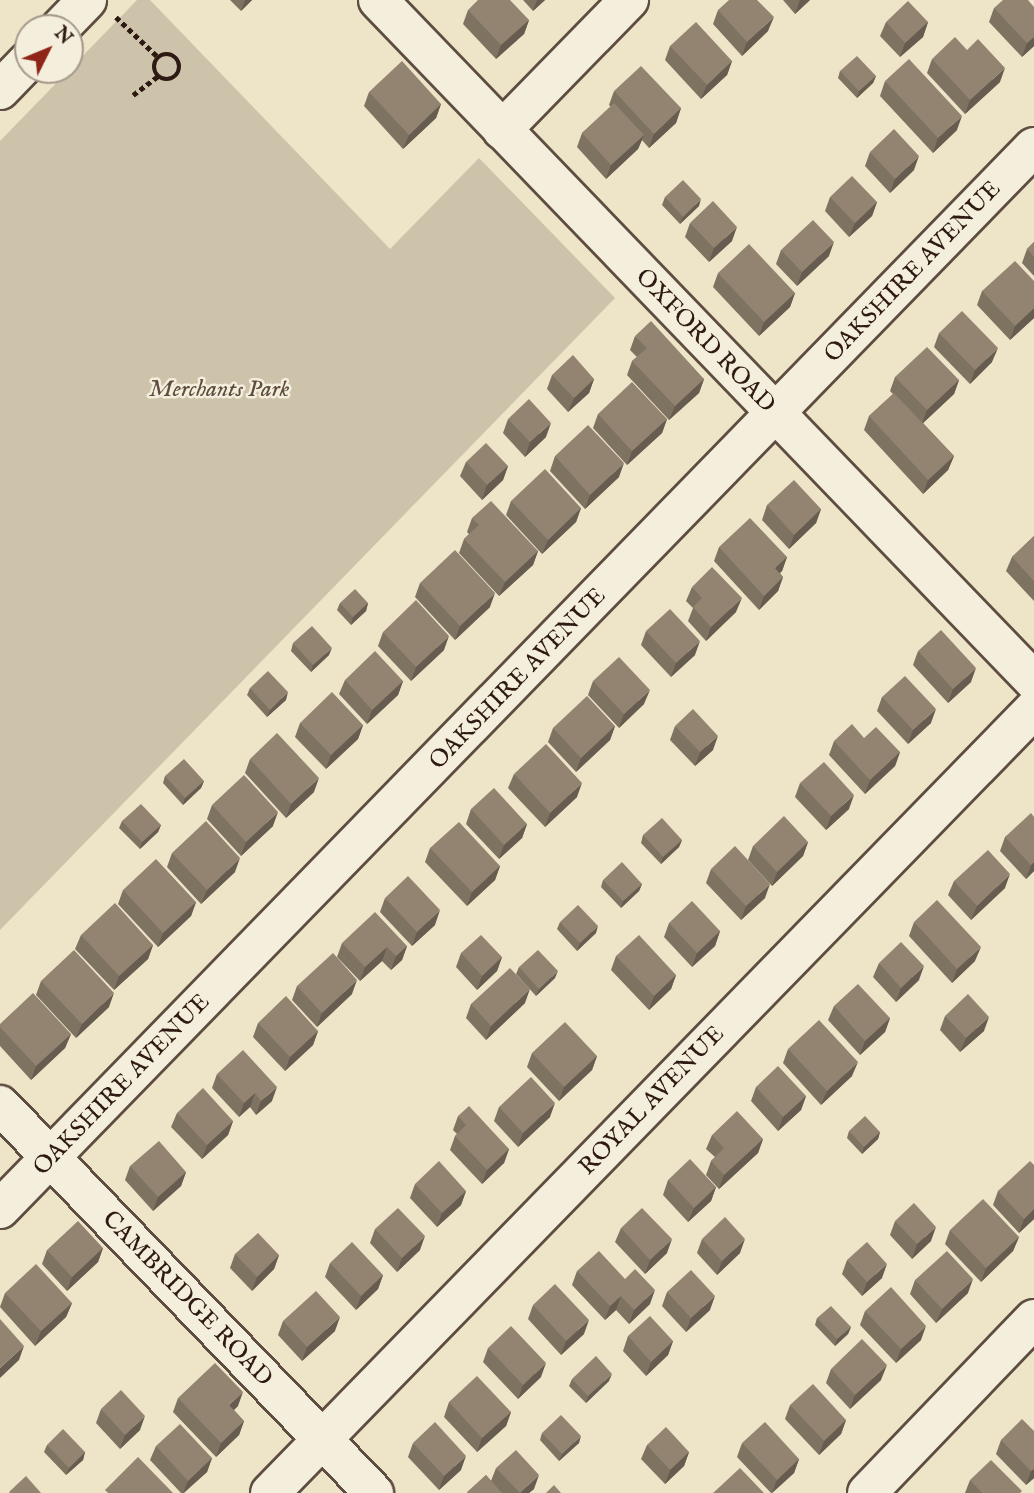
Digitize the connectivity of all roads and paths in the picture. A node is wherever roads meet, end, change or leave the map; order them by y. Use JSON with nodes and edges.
{"nodes":[{"id":1,"x":377,"y":0,"type":"edge"},
{"id":2,"x":629,"y":0,"type":"edge"},
{"id":3,"x":101,"y":8,"type":"edge"},
{"id":4,"x":84,"y":16,"type":"edge"},
{"id":5,"x":158,"y":57,"type":"junction"},
{"id":6,"x":14,"y":76,"type":"edge"},
{"id":7,"x":158,"y":76,"type":"junction"},
{"id":8,"x":0,"y":90,"type":"edge"},
{"id":9,"x":133,"y":95,"type":"dead end"},
{"id":10,"x":502,"y":130,"type":"junction"},
{"id":11,"x":1034,"y":147,"type":"edge"},
{"id":12,"x":775,"y":414,"type":"junction"},
{"id":13,"x":1034,"y":681,"type":"edge"},
{"id":14,"x":1034,"y":709,"type":"edge"},
{"id":15,"x":0,"y":1105,"type":"edge"},
{"id":16,"x":50,"y":1158,"type":"junction"},
{"id":17,"x":0,"y":1209,"type":"edge"},
{"id":18,"x":1034,"y":1319,"type":"edge"},
{"id":19,"x":322,"y":1440,"type":"junction"},
{"id":20,"x":270,"y":1493,"type":"edge"},
{"id":21,"x":374,"y":1493,"type":"edge"},
{"id":22,"x":867,"y":1493,"type":"edge"}],
"edges":[{"from":1,"to":10,"type":"street","name":"OXFORD ROAD"},
{"from":2,"to":10,"type":"street"},
{"from":3,"to":4,"type":"street"},
{"from":3,"to":5,"type":"path"},
{"from":5,"to":7,"type":"path"},
{"from":5,"to":7,"type":"path"},
{"from":6,"to":8,"type":"street"},
{"from":7,"to":9,"type":"path"},
{"from":10,"to":12,"type":"street","name":"OXFORD ROAD"},
{"from":11,"to":12,"type":"street","name":"OAKSHIRE AVENUE"},
{"from":12,"to":13,"type":"street","name":"OXFORD ROAD"},
{"from":12,"to":16,"type":"street","name":"OAKSHIRE AVENUE"},
{"from":14,"to":19,"type":"street","name":"ROYAL AVENUE"},
{"from":15,"to":16,"type":"street","name":"CAMBRIDGE ROAD"},
{"from":16,"to":17,"type":"street","name":"OAKSHIRE AVENUE"},
{"from":16,"to":19,"type":"street","name":"CAMBRIDGE ROAD"},
{"from":18,"to":22,"type":"street"},
{"from":19,"to":20,"type":"street","name":"ROYAL AVENUE"},
{"from":19,"to":21,"type":"street","name":"CAMBRIDGE ROAD"}]}
